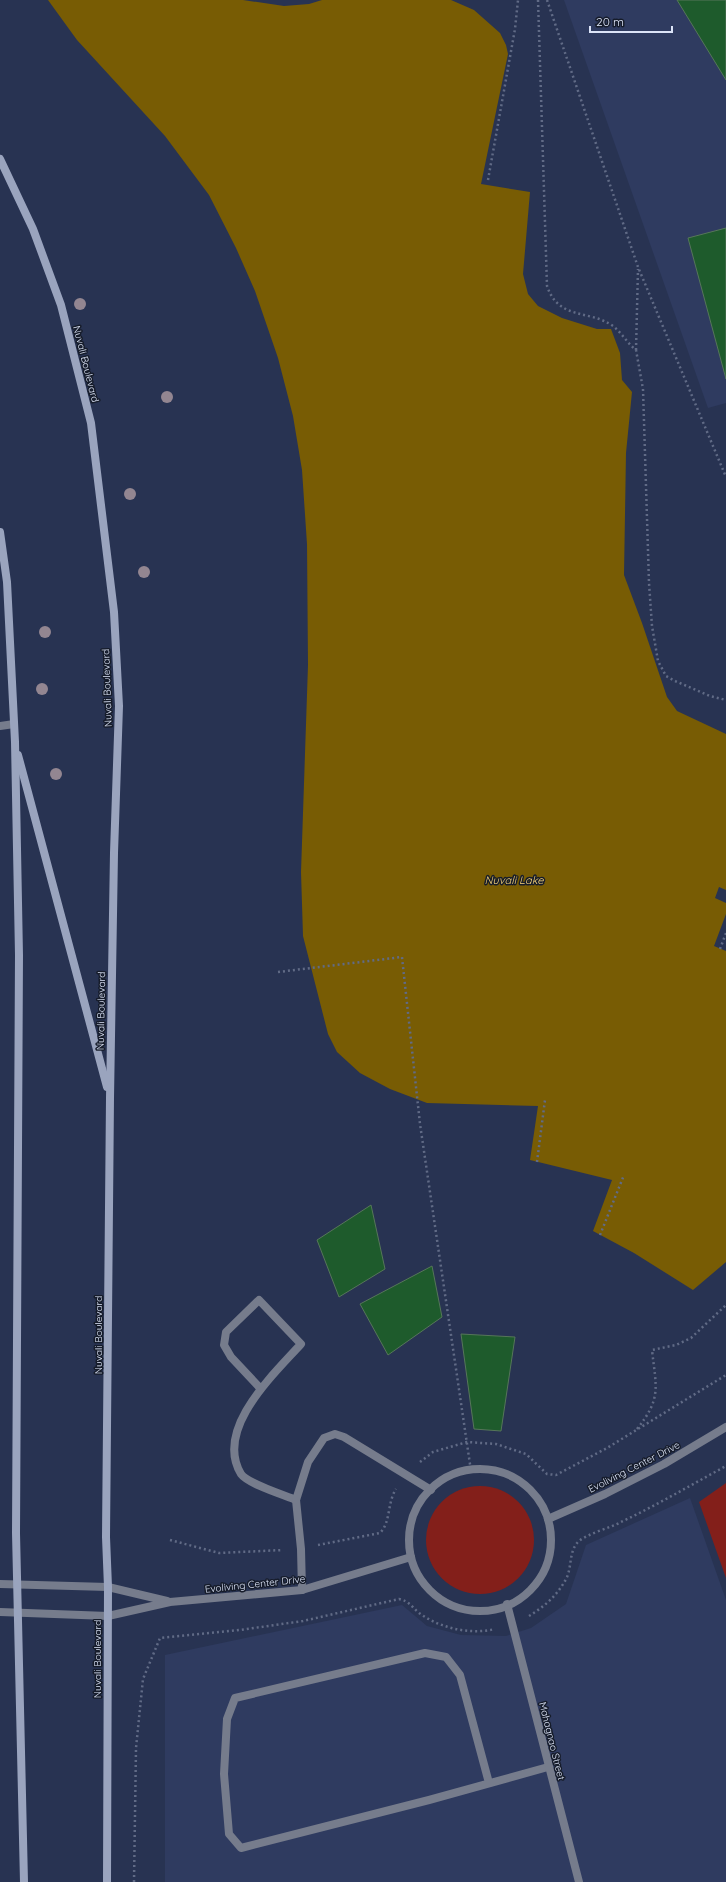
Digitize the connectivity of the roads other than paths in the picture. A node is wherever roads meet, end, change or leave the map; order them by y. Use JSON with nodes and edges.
{"nodes":[{"id":1,"x":0,"y":158,"type":"edge"},
{"id":2,"x":0,"y":532,"type":"edge"},
{"id":3,"x":14,"y":724,"type":"junction"},
{"id":4,"x":0,"y":726,"type":"edge"},
{"id":5,"x":15,"y":742,"type":"junction"},
{"id":6,"x":110,"y":1098,"type":"junction"},
{"id":7,"x":260,"y":1388,"type":"junction"},
{"id":8,"x":726,"y":1427,"type":"edge"},
{"id":9,"x":431,"y":1490,"type":"junction"},
{"id":10,"x":296,"y":1500,"type":"junction"},
{"id":11,"x":548,"y":1519,"type":"junction"},
{"id":12,"x":411,"y":1557,"type":"junction"},
{"id":13,"x":0,"y":1584,"type":"edge"},
{"id":14,"x":18,"y":1585,"type":"junction"},
{"id":15,"x":108,"y":1587,"type":"junction"},
{"id":16,"x":302,"y":1590,"type":"junction"},
{"id":17,"x":170,"y":1602,"type":"junction"},
{"id":18,"x":507,"y":1604,"type":"junction"},
{"id":19,"x":0,"y":1612,"type":"edge"},
{"id":20,"x":18,"y":1614,"type":"junction"},
{"id":21,"x":108,"y":1616,"type":"junction"},
{"id":22,"x":548,"y":1767,"type":"junction"},
{"id":23,"x":489,"y":1783,"type":"junction"},
{"id":24,"x":24,"y":1882,"type":"edge"},
{"id":25,"x":107,"y":1882,"type":"edge"},
{"id":26,"x":579,"y":1882,"type":"edge"}],
"edges":[{"from":1,"to":6,"type":"main road","name":"Nuvali Boulevard"},
{"from":2,"to":3,"type":"main road"},
{"from":3,"to":4,"type":"street"},
{"from":3,"to":5,"type":"main road"},
{"from":5,"to":6,"type":"main road"},
{"from":5,"to":14,"type":"main road"},
{"from":6,"to":15,"type":"main road","name":"Nuvali Boulevard"},
{"from":7,"to":7,"type":"street"},
{"from":7,"to":10,"type":"street"},
{"from":8,"to":11,"type":"street","name":"Evoliving Center Drive"},
{"from":9,"to":10,"type":"street"},
{"from":9,"to":11,"type":"street"},
{"from":9,"to":12,"type":"street"},
{"from":10,"to":16,"type":"street"},
{"from":11,"to":18,"type":"street"},
{"from":12,"to":16,"type":"street","name":"Evoliving Center Drive"},
{"from":12,"to":18,"type":"street"},
{"from":13,"to":14,"type":"street","name":"Evoliving Center Drive"},
{"from":14,"to":15,"type":"street","name":"Evoliving Center Drive"},
{"from":14,"to":20,"type":"main road"},
{"from":15,"to":17,"type":"street","name":"Evoliving Center Drive"},
{"from":15,"to":21,"type":"main road","name":"Nuvali Boulevard"},
{"from":16,"to":17,"type":"street","name":"Evoliving Center Drive"},
{"from":17,"to":21,"type":"street","name":"Evoliving Center Drive"},
{"from":18,"to":22,"type":"street","name":"Mahagnao Street"},
{"from":19,"to":20,"type":"street","name":"Evoliving Center Drive"},
{"from":20,"to":21,"type":"street","name":"Evoliving Center Drive"},
{"from":20,"to":24,"type":"main road"},
{"from":21,"to":25,"type":"main road","name":"Nuvali Boulevard"},
{"from":22,"to":23,"type":"street"},
{"from":22,"to":26,"type":"street","name":"Mahagnao Street"},
{"from":23,"to":23,"type":"street"}]}
